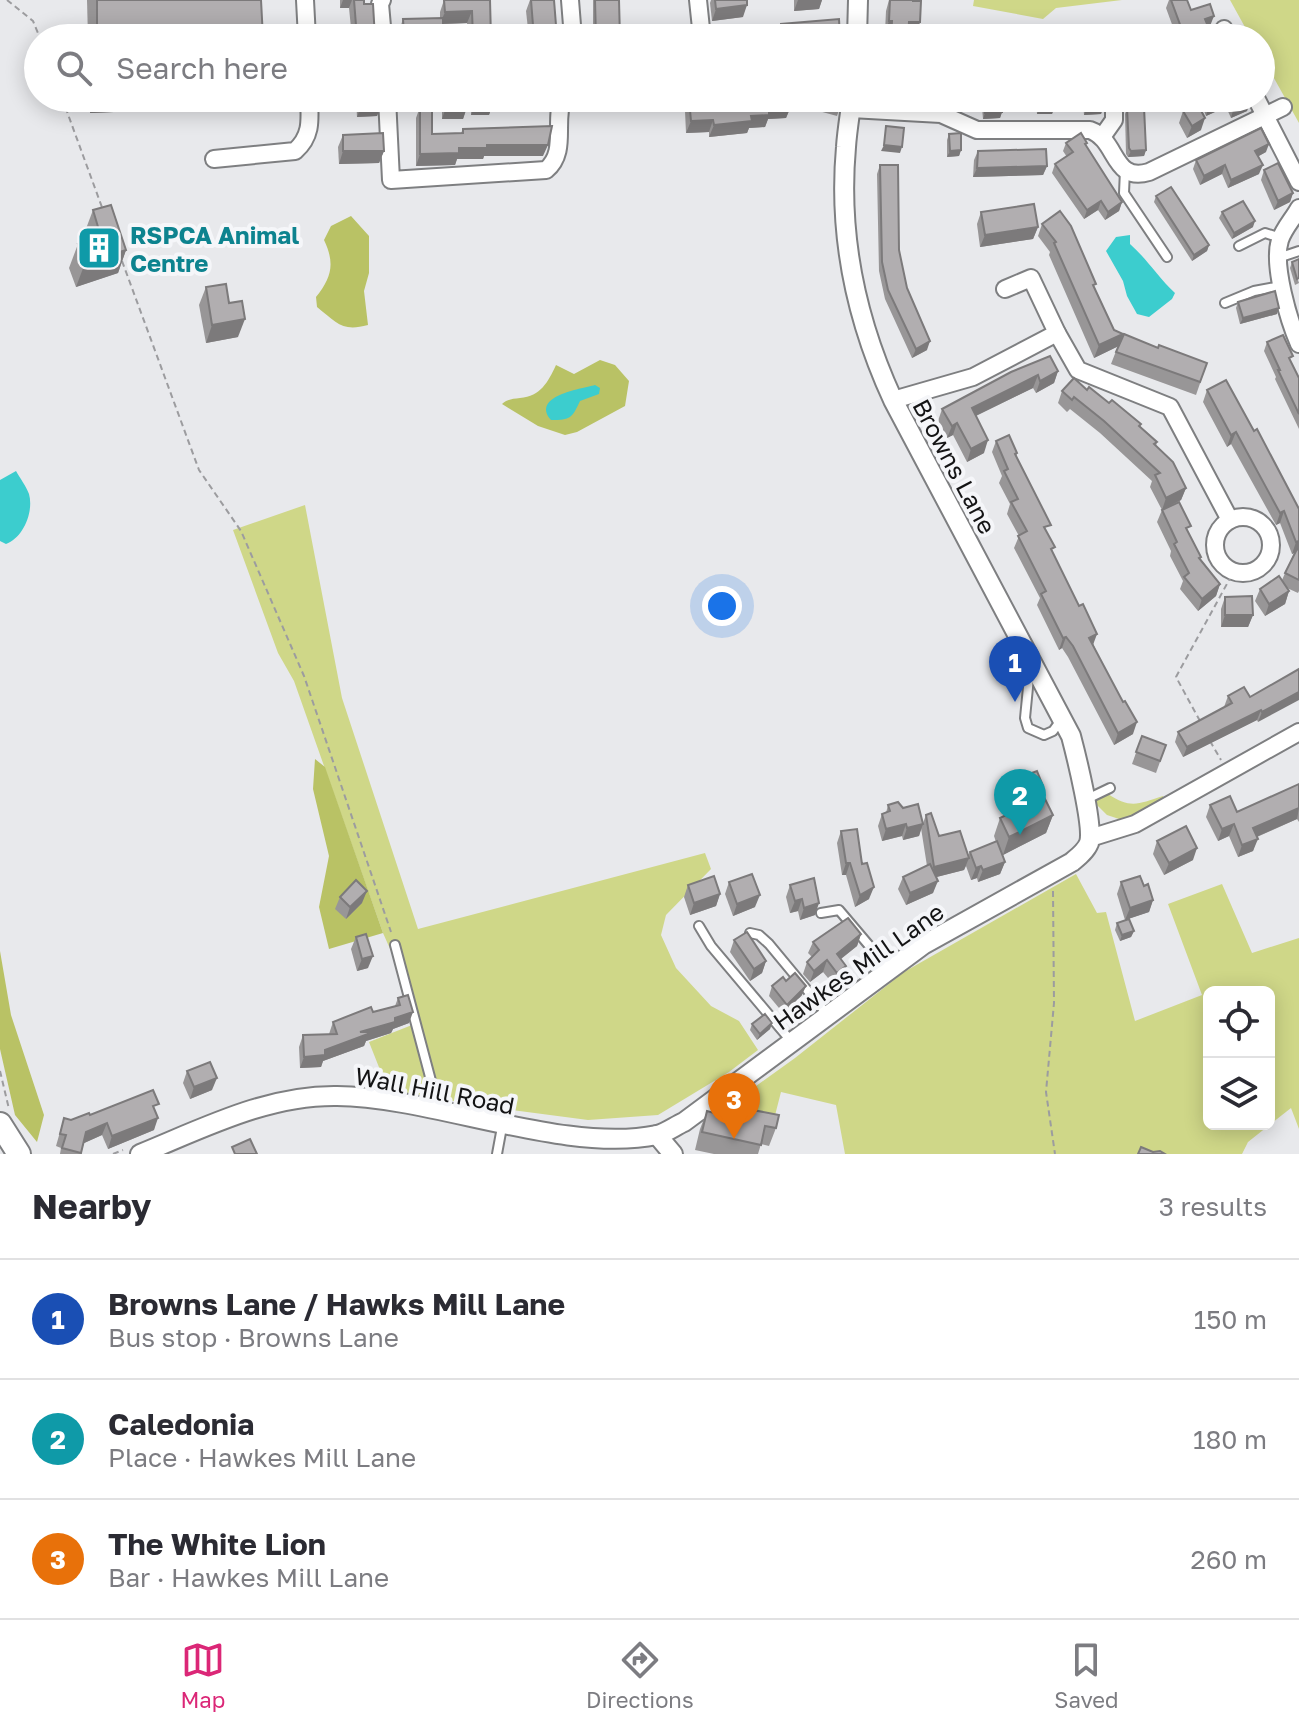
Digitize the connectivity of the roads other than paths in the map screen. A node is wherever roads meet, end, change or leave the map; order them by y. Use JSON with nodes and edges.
{"nodes":[{"id":1,"x":305,"y":0,"type":"edge"},
{"id":2,"x":382,"y":0,"type":"edge"},
{"id":3,"x":570,"y":0,"type":"edge"},
{"id":4,"x":698,"y":0,"type":"edge"},
{"id":5,"x":858,"y":0,"type":"edge"},
{"id":6,"x":306,"y":24,"type":"edge"},
{"id":7,"x":382,"y":24,"type":"edge"},
{"id":8,"x":572,"y":24,"type":"edge"},
{"id":9,"x":701,"y":24,"type":"edge"},
{"id":10,"x":857,"y":24,"type":"edge"},
{"id":11,"x":1283,"y":107,"type":"dead end"},
{"id":12,"x":1275,"y":111,"type":"edge"},
{"id":13,"x":309,"y":112,"type":"edge"},
{"id":14,"x":386,"y":112,"type":"edge"},
{"id":15,"x":559,"y":112,"type":"edge"},
{"id":16,"x":850,"y":112,"type":"edge"},
{"id":17,"x":923,"y":112,"type":"edge"},
{"id":18,"x":1114,"y":112,"type":"edge"},
{"id":19,"x":1262,"y":112,"type":"edge"},
{"id":20,"x":1272,"y":112,"type":"edge"},
{"id":21,"x":1264,"y":116,"type":"junction"},
{"id":22,"x":1102,"y":137,"type":"junction"},
{"id":23,"x":214,"y":159,"type":"dead end"},
{"id":24,"x":1125,"y":170,"type":"junction"},
{"id":25,"x":1299,"y":182,"type":"edge"},
{"id":26,"x":1299,"y":208,"type":"edge"},
{"id":27,"x":1281,"y":238,"type":"junction"},
{"id":28,"x":1239,"y":246,"type":"dead end"},
{"id":29,"x":1299,"y":251,"type":"edge"},
{"id":30,"x":1167,"y":257,"type":"dead end"},
{"id":31,"x":1278,"y":258,"type":"junction"},
{"id":32,"x":1282,"y":285,"type":"junction"},
{"id":33,"x":1005,"y":289,"type":"dead end"},
{"id":34,"x":1225,"y":303,"type":"dead end"},
{"id":35,"x":1057,"y":333,"type":"junction"},
{"id":36,"x":1299,"y":344,"type":"edge"},
{"id":37,"x":893,"y":400,"type":"junction"},
{"id":38,"x":1230,"y":520,"type":"junction"},
{"id":39,"x":1031,"y":659,"type":"junction"},
{"id":40,"x":1062,"y":716,"type":"junction"},
{"id":41,"x":1299,"y":732,"type":"edge"},
{"id":42,"x":1110,"y":788,"type":"dead end"},
{"id":43,"x":1084,"y":801,"type":"junction"},
{"id":44,"x":1090,"y":838,"type":"junction"},
{"id":45,"x":821,"y":913,"type":"edge"},
{"id":46,"x":699,"y":926,"type":"dead end"},
{"id":47,"x":750,"y":933,"type":"edge"},
{"id":48,"x":395,"y":945,"type":"road end"},
{"id":49,"x":889,"y":969,"type":"junction"},
{"id":50,"x":827,"y":1014,"type":"junction"},
{"id":51,"x":792,"y":1041,"type":"junction"},
{"id":52,"x":440,"y":1112,"type":"junction"},
{"id":53,"x":0,"y":1124,"type":"edge"},
{"id":54,"x":502,"y":1127,"type":"junction"},
{"id":55,"x":657,"y":1135,"type":"junction"},
{"id":56,"x":19,"y":1154,"type":"edge"},
{"id":57,"x":140,"y":1154,"type":"edge"},
{"id":58,"x":497,"y":1154,"type":"edge"},
{"id":59,"x":673,"y":1154,"type":"edge"}],
"edges":[{"from":1,"to":6,"type":"street"},
{"from":2,"to":7,"type":"street"},
{"from":3,"to":8,"type":"street"},
{"from":4,"to":9,"type":"street"},
{"from":5,"to":10,"type":"street"},
{"from":11,"to":12,"type":"street"},
{"from":13,"to":23,"type":"street"},
{"from":14,"to":15,"type":"street"},
{"from":16,"to":37,"type":"street","name":"Browns Lane"},
{"from":17,"to":22,"type":"street"},
{"from":18,"to":22,"type":"street"},
{"from":19,"to":21,"type":"street"},
{"from":20,"to":21,"type":"street"},
{"from":21,"to":24,"type":"street"},
{"from":21,"to":25,"type":"street"},
{"from":22,"to":24,"type":"street"},
{"from":24,"to":30,"type":"lane"},
{"from":26,"to":27,"type":"street"},
{"from":27,"to":28,"type":"lane"},
{"from":27,"to":31,"type":"street"},
{"from":29,"to":31,"type":"lane"},
{"from":31,"to":32,"type":"street"},
{"from":32,"to":34,"type":"lane"},
{"from":32,"to":36,"type":"street"},
{"from":33,"to":35,"type":"street"},
{"from":35,"to":37,"type":"street"},
{"from":35,"to":38,"type":"street"},
{"from":37,"to":39,"type":"street","name":"Browns Lane"},
{"from":38,"to":38,"type":"street"},
{"from":39,"to":40,"type":"street","name":"Browns Lane"},
{"from":39,"to":40,"type":"lane"},
{"from":40,"to":43,"type":"street","name":"Browns Lane"},
{"from":41,"to":44,"type":"street","name":"Hawkes Mill Lane"},
{"from":42,"to":43,"type":"lane"},
{"from":43,"to":44,"type":"street","name":"Browns Lane"},
{"from":44,"to":49,"type":"street","name":"Hawkes Mill Lane"},
{"from":45,"to":49,"type":"lane"},
{"from":46,"to":51,"type":"lane"},
{"from":47,"to":50,"type":"lane"},
{"from":48,"to":52,"type":"lane"},
{"from":49,"to":50,"type":"street","name":"Hawkes Mill Lane"},
{"from":50,"to":51,"type":"street","name":"Hawkes Mill Lane"},
{"from":51,"to":55,"type":"street","name":"Hawkes Mill Lane"},
{"from":52,"to":54,"type":"street","name":"Wall Hill Road"},
{"from":52,"to":57,"type":"street","name":"Wall Hill Road"},
{"from":53,"to":56,"type":"main road"},
{"from":54,"to":55,"type":"street","name":"Wall Hill Road"},
{"from":54,"to":58,"type":"lane"},
{"from":55,"to":59,"type":"street"}]}
